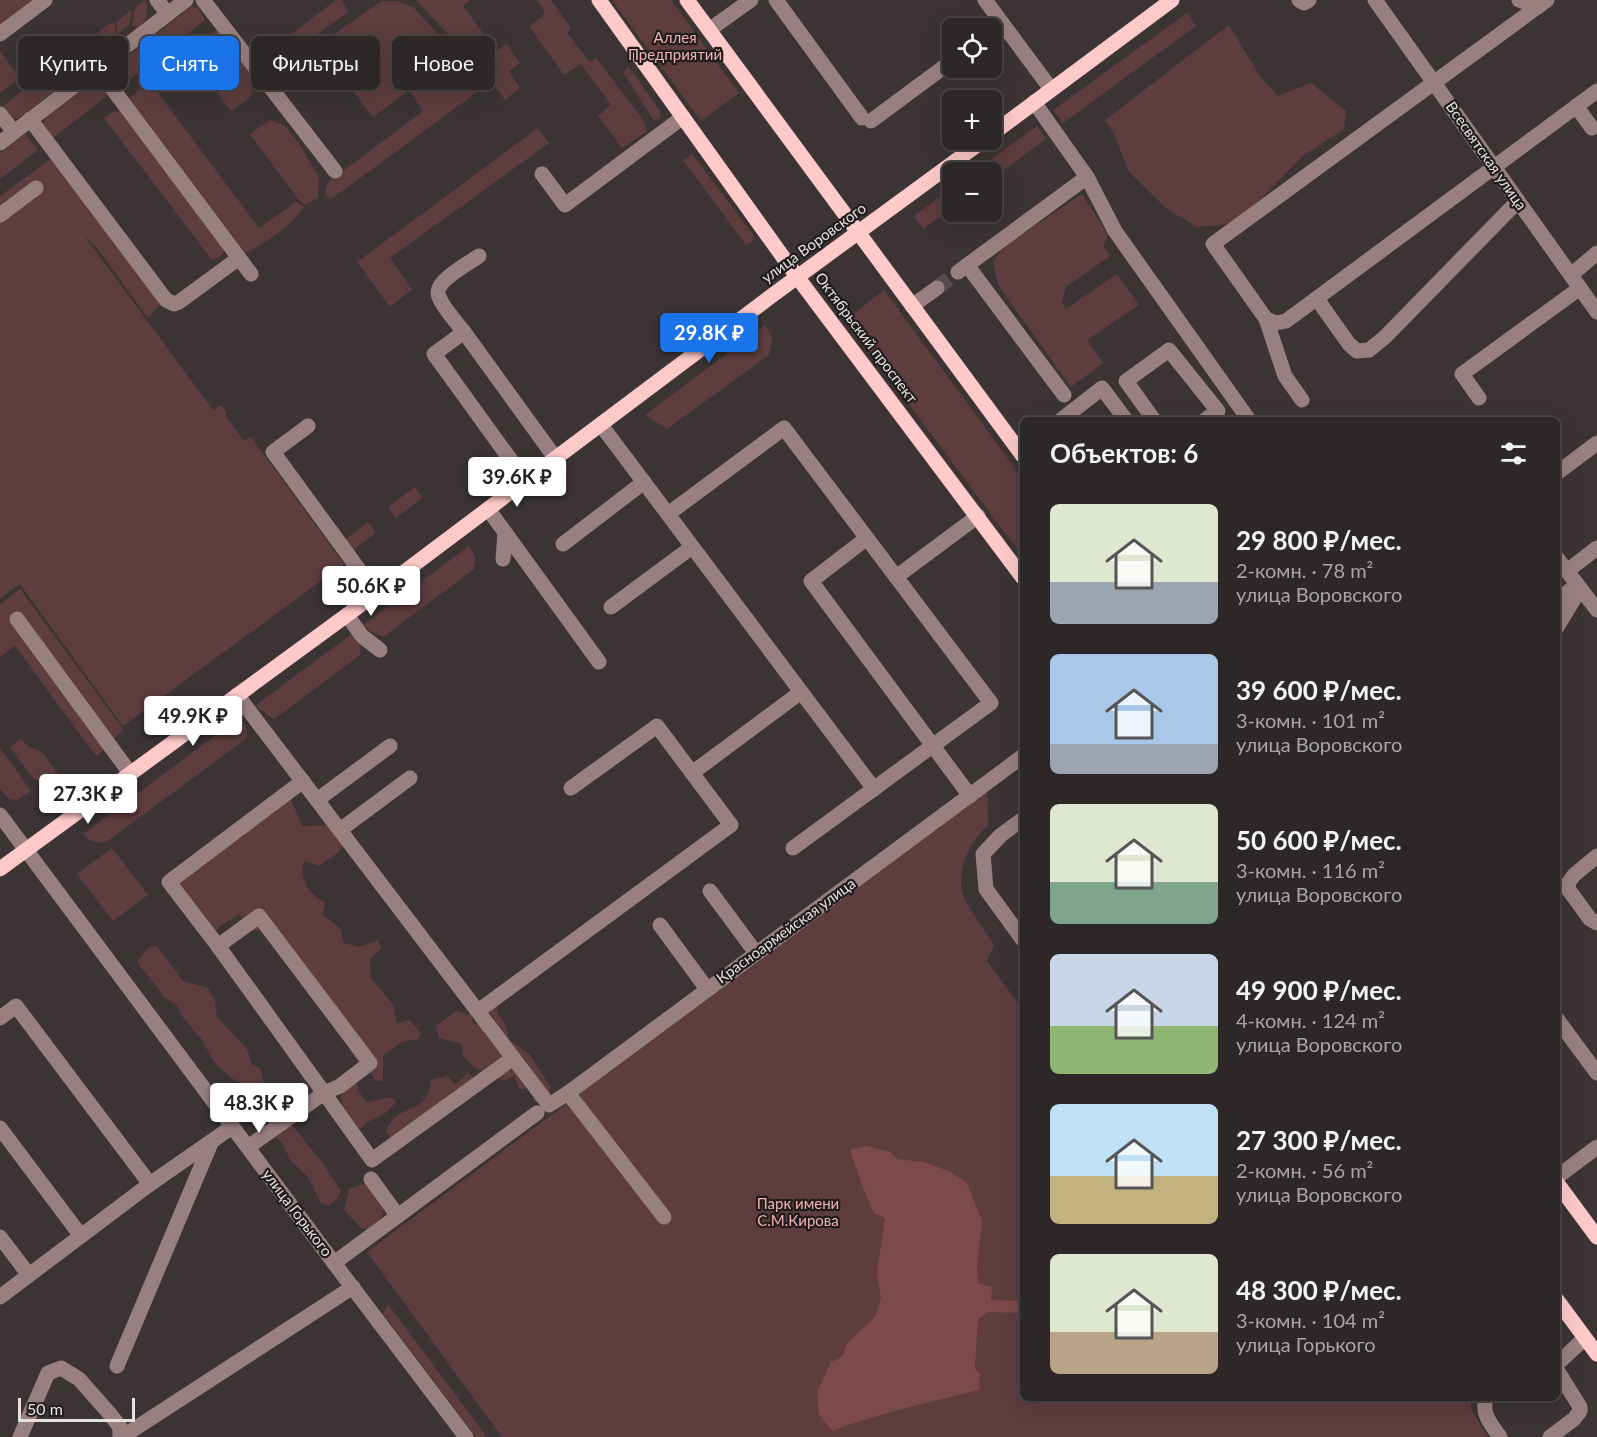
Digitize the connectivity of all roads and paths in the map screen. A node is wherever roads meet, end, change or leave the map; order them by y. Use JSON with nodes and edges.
{"nodes":[{"id":1,"x":45,"y":0,"type":"edge"},
{"id":2,"x":157,"y":0,"type":"edge"},
{"id":3,"x":186,"y":0,"type":"edge"},
{"id":4,"x":203,"y":0,"type":"edge"},
{"id":5,"x":599,"y":0,"type":"edge"},
{"id":6,"x":687,"y":0,"type":"edge"},
{"id":7,"x":751,"y":0,"type":"edge"},
{"id":8,"x":776,"y":0,"type":"edge"},
{"id":9,"x":985,"y":0,"type":"edge"},
{"id":10,"x":1172,"y":0,"type":"edge"},
{"id":11,"x":1299,"y":0,"type":"edge"},
{"id":12,"x":1309,"y":0,"type":"edge"},
{"id":13,"x":1375,"y":0,"type":"edge"},
{"id":14,"x":1519,"y":0,"type":"edge"},
{"id":15,"x":1542,"y":3,"type":"edge"},
{"id":16,"x":168,"y":14,"type":"junction"},
{"id":17,"x":993,"y":18,"type":"edge"},
{"id":18,"x":709,"y":30,"type":"junction"},
{"id":19,"x":0,"y":34,"type":"edge"},
{"id":20,"x":1002,"y":34,"type":"edge"},
{"id":21,"x":128,"y":44,"type":"edge"},
{"id":22,"x":942,"y":68,"type":"edge"},
{"id":23,"x":1433,"y":82,"type":"junction"},
{"id":24,"x":1052,"y":89,"type":"junction"},
{"id":25,"x":68,"y":90,"type":"edge"},
{"id":26,"x":113,"y":90,"type":"edge"},
{"id":27,"x":1597,"y":91,"type":"edge"},
{"id":28,"x":1034,"y":102,"type":"junction"},
{"id":29,"x":1576,"y":106,"type":"junction"},
{"id":30,"x":0,"y":114,"type":"edge"},
{"id":31,"x":683,"y":117,"type":"junction"},
{"id":32,"x":30,"y":119,"type":"junction"},
{"id":33,"x":1002,"y":126,"type":"edge"},
{"id":34,"x":1592,"y":128,"type":"dead end"},
{"id":35,"x":14,"y":132,"type":"junction"},
{"id":36,"x":0,"y":142,"type":"edge"},
{"id":37,"x":971,"y":150,"type":"edge"},
{"id":38,"x":1495,"y":168,"type":"junction"},
{"id":39,"x":335,"y":171,"type":"dead end"},
{"id":40,"x":543,"y":174,"type":"dead end"},
{"id":41,"x":1087,"y":177,"type":"junction"},
{"id":42,"x":36,"y":188,"type":"dead end"},
{"id":43,"x":1518,"y":201,"type":"junction"},
{"id":44,"x":0,"y":215,"type":"edge"},
{"id":45,"x":858,"y":234,"type":"junction"},
{"id":46,"x":1597,"y":253,"type":"edge"},
{"id":47,"x":478,"y":256,"type":"dead end"},
{"id":48,"x":239,"y":258,"type":"junction"},
{"id":49,"x":251,"y":274,"type":"dead end"},
{"id":50,"x":798,"y":278,"type":"junction"},
{"id":51,"x":1575,"y":281,"type":"junction"},
{"id":52,"x":937,"y":288,"type":"tunnel mouth"},
{"id":53,"x":1317,"y":300,"type":"junction"},
{"id":54,"x":912,"y":306,"type":"junction"},
{"id":55,"x":1597,"y":312,"type":"edge"},
{"id":56,"x":1266,"y":319,"type":"junction"},
{"id":57,"x":464,"y":332,"type":"junction"},
{"id":58,"x":1064,"y":396,"type":"dead end"},
{"id":59,"x":1479,"y":398,"type":"dead end"},
{"id":60,"x":1302,"y":400,"type":"dead end"},
{"id":61,"x":1064,"y":417,"type":"edge"},
{"id":62,"x":1124,"y":417,"type":"edge"},
{"id":63,"x":1152,"y":417,"type":"edge"},
{"id":64,"x":1209,"y":417,"type":"edge"},
{"id":65,"x":1247,"y":417,"type":"edge"},
{"id":66,"x":601,"y":425,"type":"junction"},
{"id":67,"x":308,"y":426,"type":"dead end"},
{"id":68,"x":1597,"y":443,"type":"edge"},
{"id":69,"x":1020,"y":452,"type":"edge"},
{"id":70,"x":556,"y":459,"type":"junction"},
{"id":71,"x":1560,"y":471,"type":"edge"},
{"id":72,"x":526,"y":481,"type":"junction"},
{"id":73,"x":644,"y":482,"type":"junction"},
{"id":74,"x":488,"y":509,"type":"junction"},
{"id":75,"x":668,"y":514,"type":"junction"},
{"id":76,"x":978,"y":516,"type":"junction"},
{"id":77,"x":505,"y":533,"type":"junction"},
{"id":78,"x":867,"y":538,"type":"junction"},
{"id":79,"x":563,"y":544,"type":"dead end"},
{"id":80,"x":692,"y":547,"type":"junction"},
{"id":81,"x":1597,"y":548,"type":"edge"},
{"id":82,"x":503,"y":559,"type":"dead end"},
{"id":83,"x":1560,"y":562,"type":"edge"},
{"id":84,"x":1567,"y":571,"type":"junction"},
{"id":85,"x":1020,"y":574,"type":"edge"},
{"id":86,"x":896,"y":577,"type":"junction"},
{"id":87,"x":1579,"y":587,"type":"junction"},
{"id":88,"x":376,"y":593,"type":"junction"},
{"id":89,"x":1560,"y":598,"type":"edge"},
{"id":90,"x":611,"y":607,"type":"dead end"},
{"id":91,"x":1597,"y":610,"type":"edge"},
{"id":92,"x":347,"y":615,"type":"junction"},
{"id":93,"x":17,"y":619,"type":"dead end"},
{"id":94,"x":1560,"y":622,"type":"edge"},
{"id":95,"x":380,"y":650,"type":"dead end"},
{"id":96,"x":599,"y":662,"type":"dead end"},
{"id":97,"x":801,"y":692,"type":"junction"},
{"id":98,"x":237,"y":695,"type":"junction"},
{"id":99,"x":933,"y":745,"type":"junction"},
{"id":100,"x":390,"y":746,"type":"dead end"},
{"id":101,"x":1020,"y":758,"type":"edge"},
{"id":102,"x":130,"y":773,"type":"junction"},
{"id":103,"x":692,"y":773,"type":"junction"},
{"id":104,"x":410,"y":777,"type":"dead end"},
{"id":105,"x":303,"y":782,"type":"junction"},
{"id":106,"x":571,"y":788,"type":"dead end"},
{"id":107,"x":874,"y":789,"type":"junction"},
{"id":108,"x":970,"y":796,"type":"junction"},
{"id":109,"x":317,"y":800,"type":"junction"},
{"id":110,"x":0,"y":815,"type":"edge"},
{"id":111,"x":1020,"y":821,"type":"edge"},
{"id":112,"x":340,"y":830,"type":"junction"},
{"id":113,"x":793,"y":848,"type":"dead end"},
{"id":114,"x":26,"y":850,"type":"junction"},
{"id":115,"x":1597,"y":856,"type":"edge"},
{"id":116,"x":0,"y":869,"type":"edge"},
{"id":117,"x":710,"y":891,"type":"dead end"},
{"id":118,"x":1597,"y":923,"type":"edge"},
{"id":119,"x":660,"y":925,"type":"dead end"},
{"id":120,"x":1020,"y":936,"type":"edge"},
{"id":121,"x":218,"y":946,"type":"junction"},
{"id":122,"x":756,"y":953,"type":"junction"},
{"id":123,"x":707,"y":989,"type":"junction"},
{"id":124,"x":478,"y":1011,"type":"junction"},
{"id":125,"x":0,"y":1018,"type":"edge"},
{"id":126,"x":1560,"y":1023,"type":"edge"},
{"id":127,"x":1570,"y":1037,"type":"junction"},
{"id":128,"x":1560,"y":1045,"type":"edge"},
{"id":129,"x":513,"y":1058,"type":"junction"},
{"id":130,"x":1597,"y":1073,"type":"edge"},
{"id":131,"x":324,"y":1093,"type":"junction"},
{"id":132,"x":568,"y":1094,"type":"junction"},
{"id":133,"x":543,"y":1109,"type":"junction"},
{"id":134,"x":232,"y":1127,"type":"junction"},
{"id":135,"x":0,"y":1128,"type":"edge"},
{"id":136,"x":211,"y":1143,"type":"junction"},
{"id":137,"x":248,"y":1147,"type":"junction"},
{"id":138,"x":1597,"y":1148,"type":"edge"},
{"id":139,"x":1560,"y":1175,"type":"edge"},
{"id":140,"x":371,"y":1179,"type":"dead end"},
{"id":141,"x":150,"y":1184,"type":"junction"},
{"id":142,"x":1560,"y":1187,"type":"edge"},
{"id":143,"x":398,"y":1216,"type":"junction"},
{"id":144,"x":664,"y":1217,"type":"dead end"},
{"id":145,"x":81,"y":1236,"type":"junction"},
{"id":146,"x":0,"y":1237,"type":"edge"},
{"id":147,"x":1597,"y":1238,"type":"edge"},
{"id":148,"x":334,"y":1263,"type":"junction"},
{"id":149,"x":29,"y":1275,"type":"junction"},
{"id":150,"x":353,"y":1287,"type":"junction"},
{"id":151,"x":0,"y":1297,"type":"edge"},
{"id":152,"x":1560,"y":1304,"type":"edge"},
{"id":153,"x":1585,"y":1338,"type":"junction"},
{"id":154,"x":1597,"y":1354,"type":"edge"},
{"id":155,"x":1560,"y":1361,"type":"edge"},
{"id":156,"x":117,"y":1366,"type":"dead end"},
{"id":157,"x":1560,"y":1375,"type":"edge"},
{"id":158,"x":1485,"y":1401,"type":"edge"},
{"id":159,"x":20,"y":1437,"type":"edge"},
{"id":160,"x":121,"y":1437,"type":"edge"},
{"id":161,"x":466,"y":1437,"type":"edge"},
{"id":162,"x":1500,"y":1437,"type":"edge"},
{"id":163,"x":1550,"y":1437,"type":"edge"}],
"edges":[{"from":1,"to":19,"type":"street"},
{"from":2,"to":16,"type":"street"},
{"from":3,"to":16,"type":"street"},
{"from":4,"to":39,"type":"street"},
{"from":5,"to":31,"type":"main road","name":"Октябрьский проспект"},
{"from":6,"to":18,"type":"main road"},
{"from":7,"to":18,"type":"street"},
{"from":8,"to":22,"type":"street"},
{"from":9,"to":17,"type":"street"},
{"from":10,"to":24,"type":"main road"},
{"from":11,"to":12,"type":"street"},
{"from":13,"to":23,"type":"street","name":"Всесвятская улица"},
{"from":14,"to":15,"type":"street"},
{"from":15,"to":23,"type":"street"},
{"from":16,"to":21,"type":"street"},
{"from":18,"to":45,"type":"main road"},
{"from":20,"to":24,"type":"street"},
{"from":23,"to":38,"type":"street","name":"Всесвятская улица"},
{"from":23,"to":56,"type":"street"},
{"from":24,"to":28,"type":"main road"},
{"from":25,"to":32,"type":"street"},
{"from":26,"to":48,"type":"street"},
{"from":27,"to":29,"type":"street"},
{"from":28,"to":33,"type":"main road"},
{"from":28,"to":41,"type":"street"},
{"from":29,"to":34,"type":"street"},
{"from":29,"to":38,"type":"street"},
{"from":30,"to":35,"type":"street"},
{"from":31,"to":40,"type":"street"},
{"from":31,"to":50,"type":"main road","name":"Октябрьский проспект"},
{"from":32,"to":35,"type":"street"},
{"from":32,"to":48,"type":"street"},
{"from":35,"to":36,"type":"street"},
{"from":37,"to":45,"type":"main road","name":"улица Воровского"},
{"from":38,"to":43,"type":"street","name":"Всесвятская улица"},
{"from":38,"to":53,"type":"street"},
{"from":41,"to":58,"type":"street"},
{"from":41,"to":65,"type":"street"},
{"from":42,"to":44,"type":"street"},
{"from":43,"to":51,"type":"street","name":"Всесвятская улица"},
{"from":43,"to":53,"type":"street"},
{"from":45,"to":50,"type":"main road","name":"улица Воровского"},
{"from":45,"to":54,"type":"main road"},
{"from":46,"to":51,"type":"street"},
{"from":47,"to":57,"type":"street"},
{"from":48,"to":49,"type":"street"},
{"from":50,"to":66,"type":"main road","name":"улица Воровского"},
{"from":50,"to":76,"type":"main road","name":"Октябрьский проспект"},
{"from":51,"to":55,"type":"street","name":"Всесвятская улица"},
{"from":51,"to":59,"type":"street"},
{"from":52,"to":54,"type":"street"},
{"from":53,"to":56,"type":"street"},
{"from":54,"to":69,"type":"main road"},
{"from":56,"to":60,"type":"street"},
{"from":57,"to":70,"type":"street"},
{"from":57,"to":72,"type":"street"},
{"from":61,"to":62,"type":"street"},
{"from":63,"to":64,"type":"street"},
{"from":66,"to":70,"type":"main road","name":"улица Воровского"},
{"from":66,"to":73,"type":"street"},
{"from":67,"to":88,"type":"street"},
{"from":68,"to":71,"type":"street"},
{"from":70,"to":72,"type":"main road","name":"улица Воровского"},
{"from":72,"to":74,"type":"main road","name":"улица Воровского"},
{"from":73,"to":75,"type":"street"},
{"from":73,"to":79,"type":"street"},
{"from":74,"to":77,"type":"street"},
{"from":74,"to":88,"type":"main road","name":"улица Воровского"},
{"from":75,"to":78,"type":"street"},
{"from":75,"to":80,"type":"street"},
{"from":76,"to":85,"type":"main road","name":"Октябрьский проспект"},
{"from":76,"to":86,"type":"street"},
{"from":77,"to":82,"type":"street"},
{"from":77,"to":96,"type":"street"},
{"from":78,"to":86,"type":"street"},
{"from":78,"to":99,"type":"street"},
{"from":80,"to":90,"type":"street"},
{"from":80,"to":97,"type":"street"},
{"from":81,"to":84,"type":"street"},
{"from":83,"to":84,"type":"street"},
{"from":84,"to":87,"type":"street"},
{"from":86,"to":99,"type":"street"},
{"from":87,"to":89,"type":"street"},
{"from":87,"to":91,"type":"street"},
{"from":87,"to":94,"type":"street"},
{"from":88,"to":92,"type":"main road","name":"улица Воровского"},
{"from":92,"to":95,"type":"street"},
{"from":92,"to":98,"type":"main road","name":"улица Воровского"},
{"from":93,"to":102,"type":"street"},
{"from":97,"to":103,"type":"street"},
{"from":97,"to":107,"type":"street"},
{"from":98,"to":102,"type":"main road","name":"улица Воровского"},
{"from":98,"to":105,"type":"street"},
{"from":99,"to":107,"type":"street"},
{"from":99,"to":108,"type":"street"},
{"from":100,"to":109,"type":"street"},
{"from":101,"to":108,"type":"street","name":"Красноармейская улица"},
{"from":102,"to":114,"type":"main road","name":"улица Воровского"},
{"from":103,"to":106,"type":"street"},
{"from":103,"to":124,"type":"street"},
{"from":104,"to":112,"type":"street"},
{"from":105,"to":109,"type":"street"},
{"from":105,"to":121,"type":"street"},
{"from":107,"to":113,"type":"street"},
{"from":108,"to":122,"type":"street","name":"Красноармейская улица"},
{"from":109,"to":112,"type":"street"},
{"from":110,"to":114,"type":"street","name":"улица Горького"},
{"from":111,"to":120,"type":"street"},
{"from":112,"to":124,"type":"street"},
{"from":114,"to":116,"type":"main road","name":"улица Воровского"},
{"from":114,"to":134,"type":"street","name":"улица Горького"},
{"from":115,"to":118,"type":"street"},
{"from":117,"to":122,"type":"street"},
{"from":119,"to":123,"type":"street"},
{"from":121,"to":131,"type":"street"},
{"from":121,"to":131,"type":"street"},
{"from":122,"to":123,"type":"street","name":"Красноармейская улица"},
{"from":123,"to":132,"type":"street","name":"Красноармейская улица"},
{"from":124,"to":129,"type":"street"},
{"from":125,"to":141,"type":"street"},
{"from":126,"to":127,"type":"street"},
{"from":127,"to":128,"type":"street"},
{"from":127,"to":130,"type":"street"},
{"from":129,"to":131,"type":"street"},
{"from":129,"to":133,"type":"street"},
{"from":131,"to":137,"type":"street"},
{"from":132,"to":133,"type":"street","name":"Красноармейская улица"},
{"from":132,"to":144,"type":"street"},
{"from":133,"to":143,"type":"street","name":"Красноармейская улица"},
{"from":134,"to":136,"type":"street"},
{"from":134,"to":137,"type":"street","name":"улица Горького"},
{"from":135,"to":145,"type":"street"},
{"from":136,"to":141,"type":"street"},
{"from":136,"to":156,"type":"street"},
{"from":137,"to":148,"type":"street","name":"улица Горького"},
{"from":138,"to":139,"type":"street"},
{"from":140,"to":143,"type":"street"},
{"from":141,"to":145,"type":"street"},
{"from":142,"to":147,"type":"main road"},
{"from":143,"to":148,"type":"street","name":"Красноармейская улица"},
{"from":145,"to":149,"type":"street"},
{"from":146,"to":149,"type":"street"},
{"from":148,"to":150,"type":"street","name":"улица Горького"},
{"from":149,"to":151,"type":"street"},
{"from":150,"to":160,"type":"street"},
{"from":150,"to":161,"type":"street","name":"улица Горького"},
{"from":152,"to":153,"type":"main road"},
{"from":153,"to":154,"type":"main road"},
{"from":153,"to":155,"type":"street"},
{"from":157,"to":163,"type":"street"},
{"from":158,"to":162,"type":"street"},
{"from":159,"to":160,"type":"street"}]}
